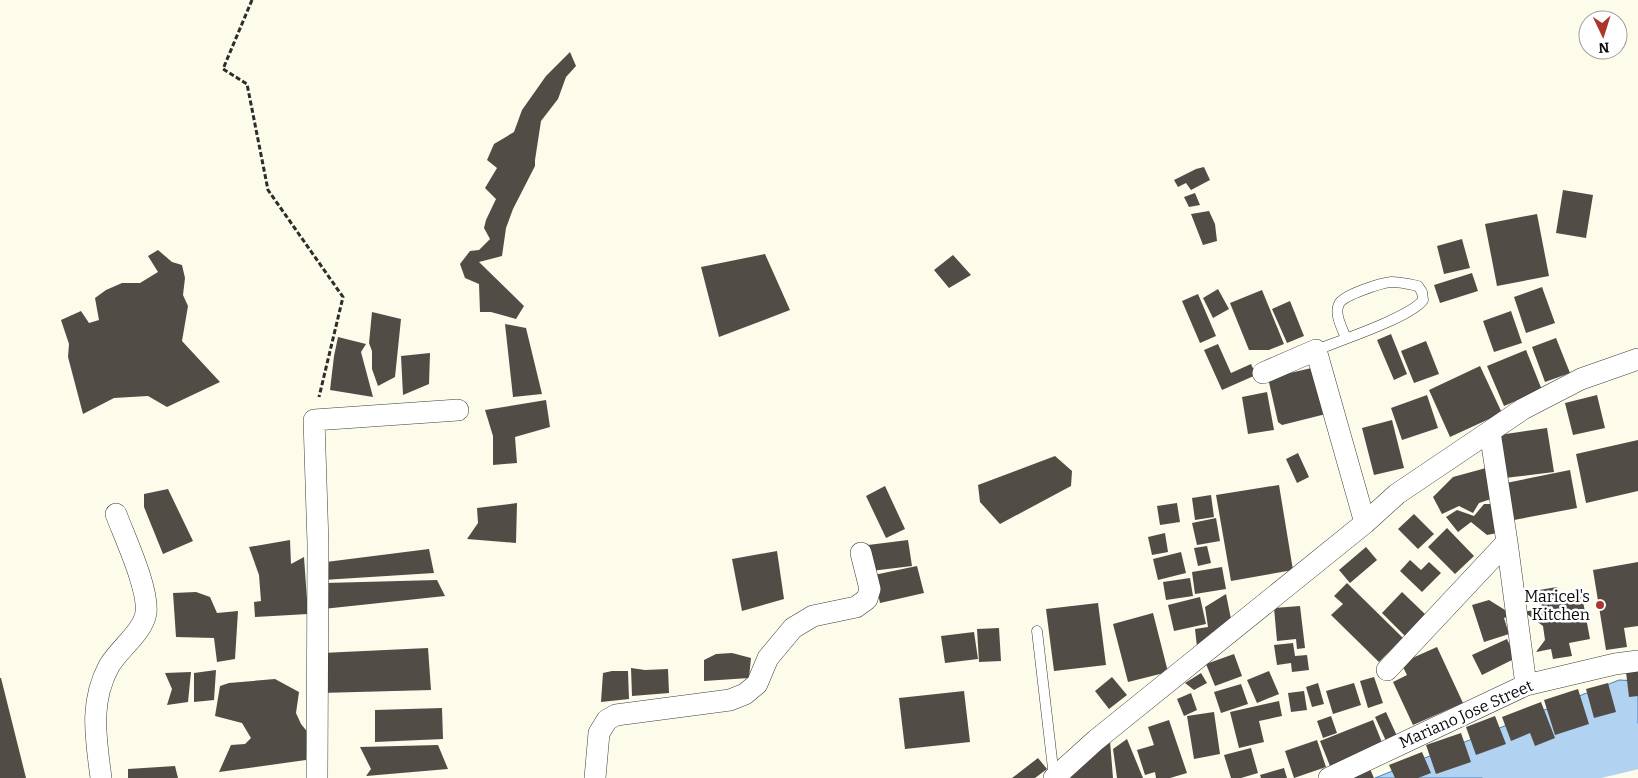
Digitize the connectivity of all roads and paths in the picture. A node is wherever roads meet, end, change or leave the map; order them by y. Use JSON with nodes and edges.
{"nodes":[{"id":1,"x":252,"y":0,"type":"edge"},
{"id":2,"x":1346,"y":338,"type":"junction"},
{"id":3,"x":1316,"y":350,"type":"junction"},
{"id":4,"x":1638,"y":359,"type":"edge"},
{"id":5,"x":1263,"y":373,"type":"dead end"},
{"id":6,"x":458,"y":410,"type":"dead end"},
{"id":7,"x":314,"y":420,"type":"junction"},
{"id":8,"x":1490,"y":432,"type":"junction"},
{"id":9,"x":116,"y":514,"type":"dead end"},
{"id":10,"x":1365,"y":523,"type":"junction"},
{"id":11,"x":1507,"y":542,"type":"junction"},
{"id":12,"x":861,"y":553,"type":"dead end"},
{"id":13,"x":1037,"y":631,"type":"dead end"},
{"id":14,"x":1638,"y":661,"type":"edge"},
{"id":15,"x":1387,"y":670,"type":"dead end"},
{"id":16,"x":1526,"y":685,"type":"junction"},
{"id":17,"x":101,"y":778,"type":"edge"},
{"id":18,"x":317,"y":778,"type":"edge"},
{"id":19,"x":595,"y":778,"type":"edge"},
{"id":20,"x":1054,"y":778,"type":"edge"},
{"id":21,"x":1330,"y":778,"type":"edge"}],
"edges":[{"from":1,"to":7,"type":"path"},
{"from":2,"to":2,"type":"lane"},
{"from":2,"to":3,"type":"lane"},
{"from":3,"to":5,"type":"street"},
{"from":3,"to":10,"type":"street"},
{"from":4,"to":8,"type":"street"},
{"from":6,"to":7,"type":"street"},
{"from":7,"to":18,"type":"street"},
{"from":8,"to":10,"type":"street"},
{"from":8,"to":11,"type":"street"},
{"from":9,"to":17,"type":"street"},
{"from":10,"to":20,"type":"street"},
{"from":11,"to":15,"type":"street"},
{"from":11,"to":16,"type":"street"},
{"from":12,"to":19,"type":"street"},
{"from":13,"to":20,"type":"lane"},
{"from":14,"to":16,"type":"street","name":"Mariano Jose Street"},
{"from":16,"to":21,"type":"street","name":"Mariano Jose Street"}]}
